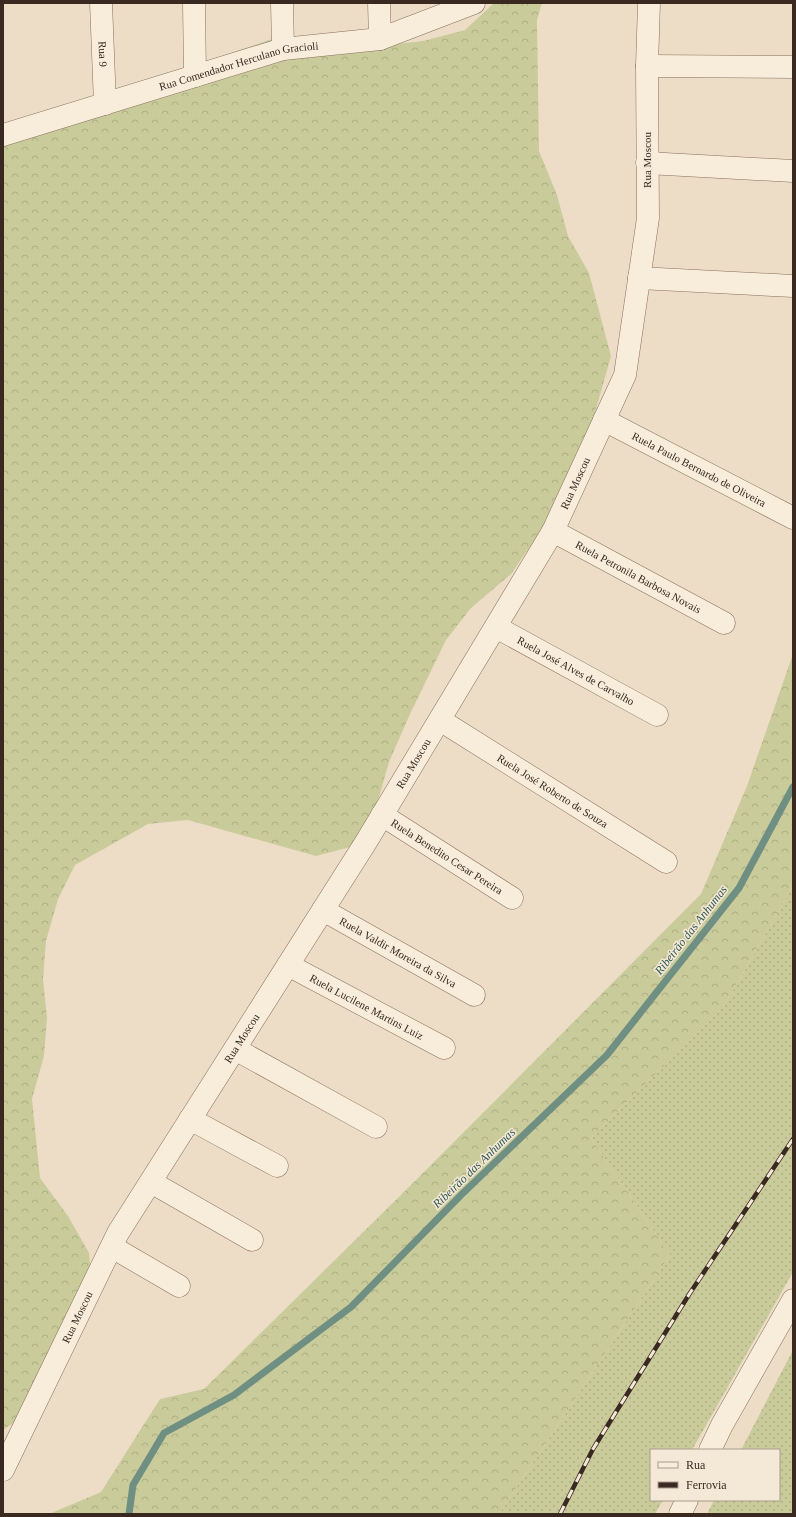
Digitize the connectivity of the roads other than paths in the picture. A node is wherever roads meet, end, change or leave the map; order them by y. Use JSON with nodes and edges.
{"nodes":[{"id":1,"x":101,"y":3,"type":"edge"},
{"id":2,"x":194,"y":3,"type":"edge"},
{"id":3,"x":282,"y":3,"type":"edge"},
{"id":4,"x":379,"y":3,"type":"edge"},
{"id":5,"x":474,"y":3,"type":"edge"},
{"id":6,"x":649,"y":3,"type":"edge"},
{"id":7,"x":380,"y":39,"type":"junction"},
{"id":8,"x":283,"y":49,"type":"junction"},
{"id":9,"x":647,"y":66,"type":"junction"},
{"id":10,"x":793,"y":67,"type":"edge"},
{"id":11,"x":195,"y":76,"type":"junction"},
{"id":12,"x":105,"y":104,"type":"junction"},
{"id":13,"x":3,"y":134,"type":"edge"},
{"id":14,"x":647,"y":163,"type":"junction"},
{"id":15,"x":793,"y":171,"type":"edge"},
{"id":16,"x":639,"y":278,"type":"junction"},
{"id":17,"x":793,"y":286,"type":"edge"},
{"id":18,"x":604,"y":420,"type":"junction"},
{"id":19,"x":793,"y":518,"type":"edge"},
{"id":20,"x":554,"y":531,"type":"junction"},
{"id":21,"x":724,"y":623,"type":"dead end"},
{"id":22,"x":496,"y":627,"type":"junction"},
{"id":23,"x":657,"y":715,"type":"dead end"},
{"id":24,"x":440,"y":720,"type":"junction"},
{"id":25,"x":382,"y":815,"type":"junction"},
{"id":26,"x":666,"y":862,"type":"dead end"},
{"id":27,"x":512,"y":898,"type":"dead end"},
{"id":28,"x":323,"y":910,"type":"junction"},
{"id":29,"x":288,"y":965,"type":"junction"},
{"id":30,"x":474,"y":995,"type":"dead end"},
{"id":31,"x":444,"y":1048,"type":"dead end"},
{"id":32,"x":235,"y":1049,"type":"junction"},
{"id":33,"x":190,"y":1119,"type":"junction"},
{"id":34,"x":376,"y":1127,"type":"dead end"},
{"id":35,"x":277,"y":1166,"type":"dead end"},
{"id":36,"x":151,"y":1182,"type":"junction"},
{"id":37,"x":252,"y":1240,"type":"dead end"},
{"id":38,"x":112,"y":1247,"type":"junction"},
{"id":39,"x":179,"y":1286,"type":"dead end"},
{"id":40,"x":793,"y":1300,"type":"edge"},
{"id":41,"x":710,"y":1449,"type":"edge"},
{"id":42,"x":3,"y":1470,"type":"edge"},
{"id":43,"x":686,"y":1501,"type":"edge"},
{"id":44,"x":680,"y":1514,"type":"edge"}],
"edges":[{"from":1,"to":12,"type":"street","name":"Rua 9"},
{"from":2,"to":11,"type":"street"},
{"from":3,"to":8,"type":"street"},
{"from":4,"to":7,"type":"street"},
{"from":5,"to":7,"type":"street","name":"Rua Comendador Herculano Gracioli"},
{"from":6,"to":9,"type":"street","name":"Rua Moscou"},
{"from":7,"to":8,"type":"street","name":"Rua Comendador Herculano Gracioli"},
{"from":8,"to":11,"type":"street","name":"Rua Comendador Herculano Gracioli"},
{"from":9,"to":10,"type":"street"},
{"from":9,"to":14,"type":"street","name":"Rua Moscou"},
{"from":11,"to":12,"type":"street","name":"Rua Comendador Herculano Gracioli"},
{"from":12,"to":13,"type":"street","name":"Rua Comendador Herculano Gracioli"},
{"from":14,"to":15,"type":"street"},
{"from":14,"to":16,"type":"street","name":"Rua Moscou"},
{"from":16,"to":17,"type":"street"},
{"from":16,"to":18,"type":"street","name":"Rua Moscou"},
{"from":18,"to":19,"type":"street","name":"Ruela Paulo Bernardo de Oliveira"},
{"from":18,"to":20,"type":"street","name":"Rua Moscou"},
{"from":20,"to":21,"type":"street","name":"Ruela Petronila Barbosa Novais"},
{"from":20,"to":22,"type":"street","name":"Rua Moscou"},
{"from":22,"to":23,"type":"street","name":"Ruela José Alves de Carvalho"},
{"from":22,"to":24,"type":"street","name":"Rua Moscou"},
{"from":24,"to":25,"type":"street","name":"Rua Moscou"},
{"from":24,"to":26,"type":"street","name":"Ruela José Roberto de Souza"},
{"from":25,"to":27,"type":"street","name":"Ruela Benedito Cesar Pereira"},
{"from":25,"to":28,"type":"street","name":"Rua Moscou"},
{"from":28,"to":29,"type":"street","name":"Rua Moscou"},
{"from":28,"to":30,"type":"street","name":"Ruela Valdir Moreira da Silva"},
{"from":29,"to":31,"type":"street","name":"Ruela Lucilene Martins Luiz"},
{"from":29,"to":32,"type":"street","name":"Rua Moscou"},
{"from":32,"to":33,"type":"street","name":"Rua Moscou"},
{"from":32,"to":34,"type":"street"},
{"from":33,"to":35,"type":"street"},
{"from":33,"to":36,"type":"street","name":"Rua Moscou"},
{"from":36,"to":37,"type":"street"},
{"from":36,"to":38,"type":"street","name":"Rua Moscou"},
{"from":38,"to":39,"type":"street"},
{"from":38,"to":42,"type":"street","name":"Rua Moscou"},
{"from":40,"to":41,"type":"street"},
{"from":43,"to":44,"type":"street"}]}
